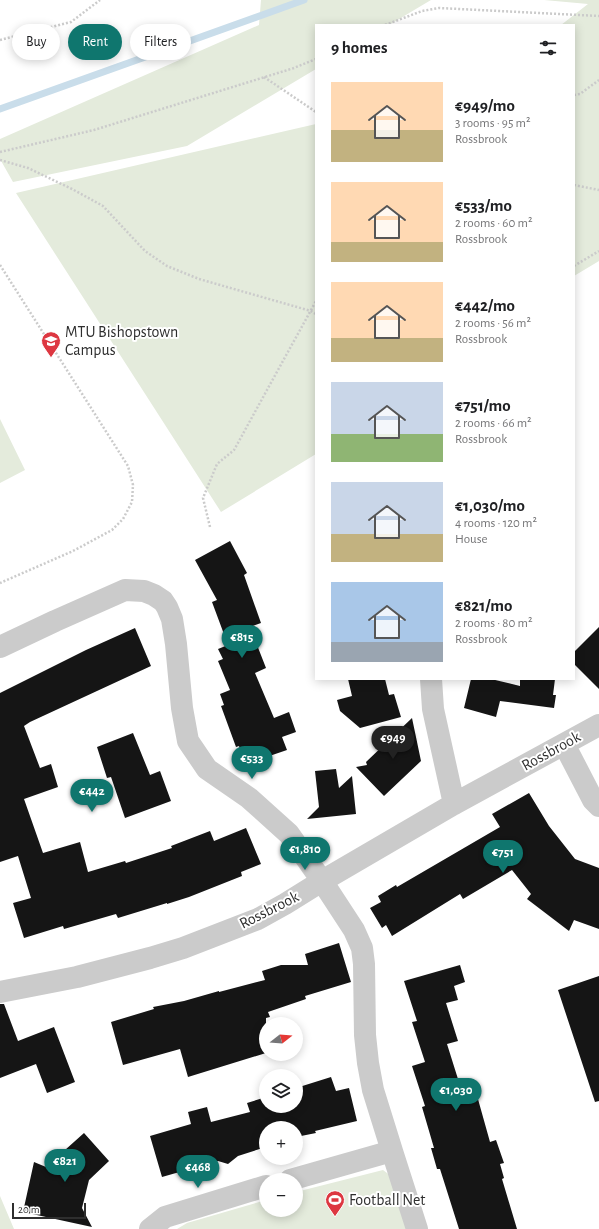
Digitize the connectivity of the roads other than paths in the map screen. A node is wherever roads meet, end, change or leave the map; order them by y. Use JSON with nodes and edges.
{"nodes":[{"id":1,"x":0,"y":647,"type":"edge"},
{"id":2,"x":431,"y":680,"type":"edge"},
{"id":3,"x":599,"y":724,"type":"edge"},
{"id":4,"x":564,"y":744,"type":"junction"},
{"id":5,"x":454,"y":804,"type":"junction"},
{"id":6,"x":599,"y":806,"type":"edge"},
{"id":7,"x":322,"y":881,"type":"junction"},
{"id":8,"x":0,"y":992,"type":"edge"},
{"id":9,"x":392,"y":1151,"type":"junction"},
{"id":10,"x":303,"y":1176,"type":"edge"},
{"id":11,"x":259,"y":1188,"type":"edge"},
{"id":12,"x":150,"y":1229,"type":"edge"},
{"id":13,"x":417,"y":1229,"type":"edge"}],
"edges":[{"from":1,"to":7,"type":"street"},
{"from":2,"to":5,"type":"street"},
{"from":3,"to":4,"type":"street","name":"Rossbrook"},
{"from":4,"to":5,"type":"street","name":"Rossbrook"},
{"from":4,"to":6,"type":"street"},
{"from":5,"to":7,"type":"street","name":"Rossbrook"},
{"from":7,"to":8,"type":"street","name":"Rossbrook"},
{"from":7,"to":9,"type":"street"},
{"from":9,"to":10,"type":"street"},
{"from":9,"to":13,"type":"street"},
{"from":11,"to":12,"type":"street"}]}
